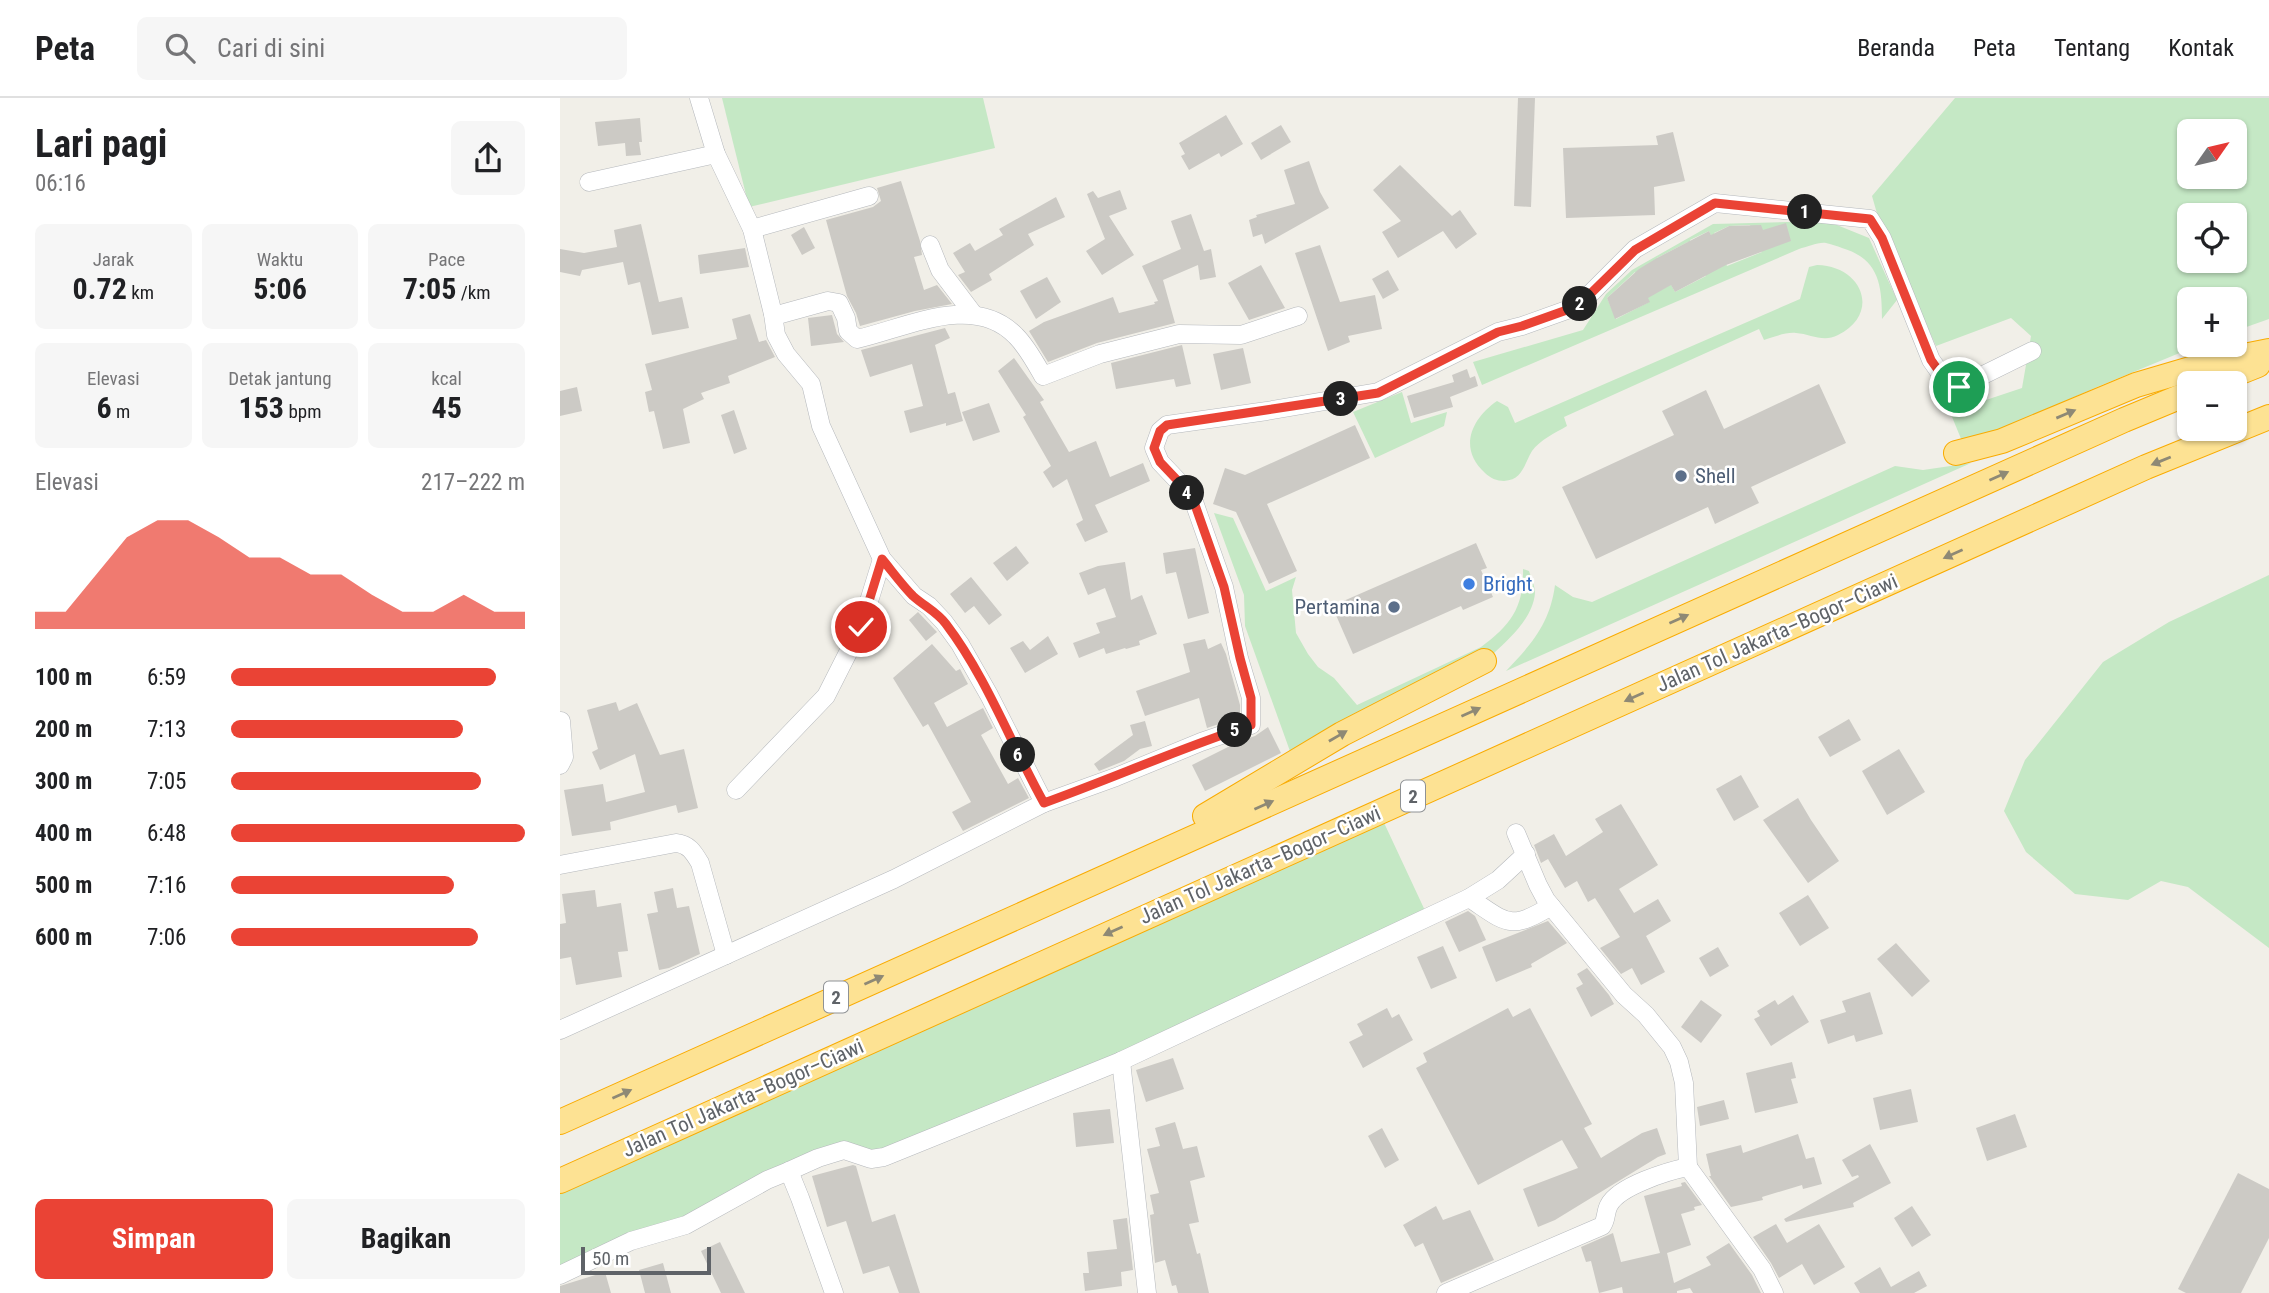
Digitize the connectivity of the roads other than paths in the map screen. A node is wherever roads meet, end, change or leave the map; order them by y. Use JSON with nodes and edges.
{"nodes":[{"id":1,"x":699,"y":98,"type":"edge"},
{"id":2,"x":716,"y":153,"type":"junction"},
{"id":3,"x":589,"y":182,"type":"dead end"},
{"id":4,"x":869,"y":196,"type":"dead end"},
{"id":5,"x":752,"y":229,"type":"junction"},
{"id":6,"x":930,"y":245,"type":"dead end"},
{"id":7,"x":773,"y":314,"type":"junction"},
{"id":8,"x":974,"y":314,"type":"junction"},
{"id":9,"x":1298,"y":316,"type":"dead end"},
{"id":10,"x":2032,"y":351,"type":"dead end"},
{"id":11,"x":2269,"y":351,"type":"edge"},
{"id":12,"x":2269,"y":360,"type":"edge"},
{"id":13,"x":2242,"y":371,"type":"edge"},
{"id":14,"x":2177,"y":398,"type":"edge"},
{"id":15,"x":2269,"y":417,"type":"edge"},
{"id":16,"x":1956,"y":453,"type":"dead end"},
{"id":17,"x":882,"y":559,"type":"junction"},
{"id":18,"x":1484,"y":660,"type":"dead end"},
{"id":19,"x":561,"y":721,"type":"edge"},
{"id":20,"x":560,"y":765,"type":"edge"},
{"id":21,"x":736,"y":790,"type":"dead end"},
{"id":22,"x":1044,"y":803,"type":"junction"},
{"id":23,"x":1516,"y":833,"type":"dead end"},
{"id":24,"x":1526,"y":854,"type":"junction"},
{"id":25,"x":560,"y":865,"type":"edge"},
{"id":26,"x":1112,"y":873,"type":"junction"},
{"id":27,"x":1469,"y":898,"type":"junction"},
{"id":28,"x":1551,"y":906,"type":"junction"},
{"id":29,"x":726,"y":956,"type":"junction"},
{"id":30,"x":560,"y":1030,"type":"edge"},
{"id":31,"x":1121,"y":1060,"type":"junction"},
{"id":32,"x":560,"y":1122,"type":"edge"},
{"id":33,"x":1688,"y":1167,"type":"junction"},
{"id":34,"x":789,"y":1171,"type":"junction"},
{"id":35,"x":560,"y":1181,"type":"edge"},
{"id":36,"x":560,"y":1275,"type":"edge"},
{"id":37,"x":834,"y":1293,"type":"edge"},
{"id":38,"x":1147,"y":1293,"type":"edge"},
{"id":39,"x":1446,"y":1293,"type":"edge"},
{"id":40,"x":1774,"y":1293,"type":"edge"}],
"edges":[{"from":1,"to":2,"type":"street"},
{"from":2,"to":3,"type":"street"},
{"from":2,"to":5,"type":"street"},
{"from":4,"to":5,"type":"street"},
{"from":5,"to":7,"type":"street"},
{"from":6,"to":8,"type":"street"},
{"from":7,"to":8,"type":"street"},
{"from":7,"to":17,"type":"street"},
{"from":8,"to":9,"type":"street"},
{"from":10,"to":22,"type":"street"},
{"from":16,"to":11,"type":"highway","one_way":true},
{"from":12,"to":13,"type":"highway"},
{"from":26,"to":14,"type":"highway","number":"2","one_way":true},
{"from":15,"to":35,"type":"highway","name":"Jalan Tol Jakarta–Bogor–Ciawi","number":"2","one_way":true},
{"from":17,"to":21,"type":"street"},
{"from":17,"to":22,"type":"street"},
{"from":26,"to":18,"type":"highway","one_way":true},
{"from":19,"to":20,"type":"street"},
{"from":22,"to":29,"type":"street"},
{"from":23,"to":24,"type":"street"},
{"from":24,"to":27,"type":"street"},
{"from":24,"to":28,"type":"street"},
{"from":25,"to":29,"type":"street"},
{"from":32,"to":26,"type":"highway","number":"2","one_way":true},
{"from":27,"to":28,"type":"street"},
{"from":27,"to":31,"type":"street"},
{"from":28,"to":33,"type":"street"},
{"from":29,"to":30,"type":"street"},
{"from":31,"to":34,"type":"street"},
{"from":31,"to":38,"type":"street"},
{"from":33,"to":39,"type":"street"},
{"from":33,"to":40,"type":"street"},
{"from":34,"to":36,"type":"street"},
{"from":34,"to":37,"type":"street"}]}
